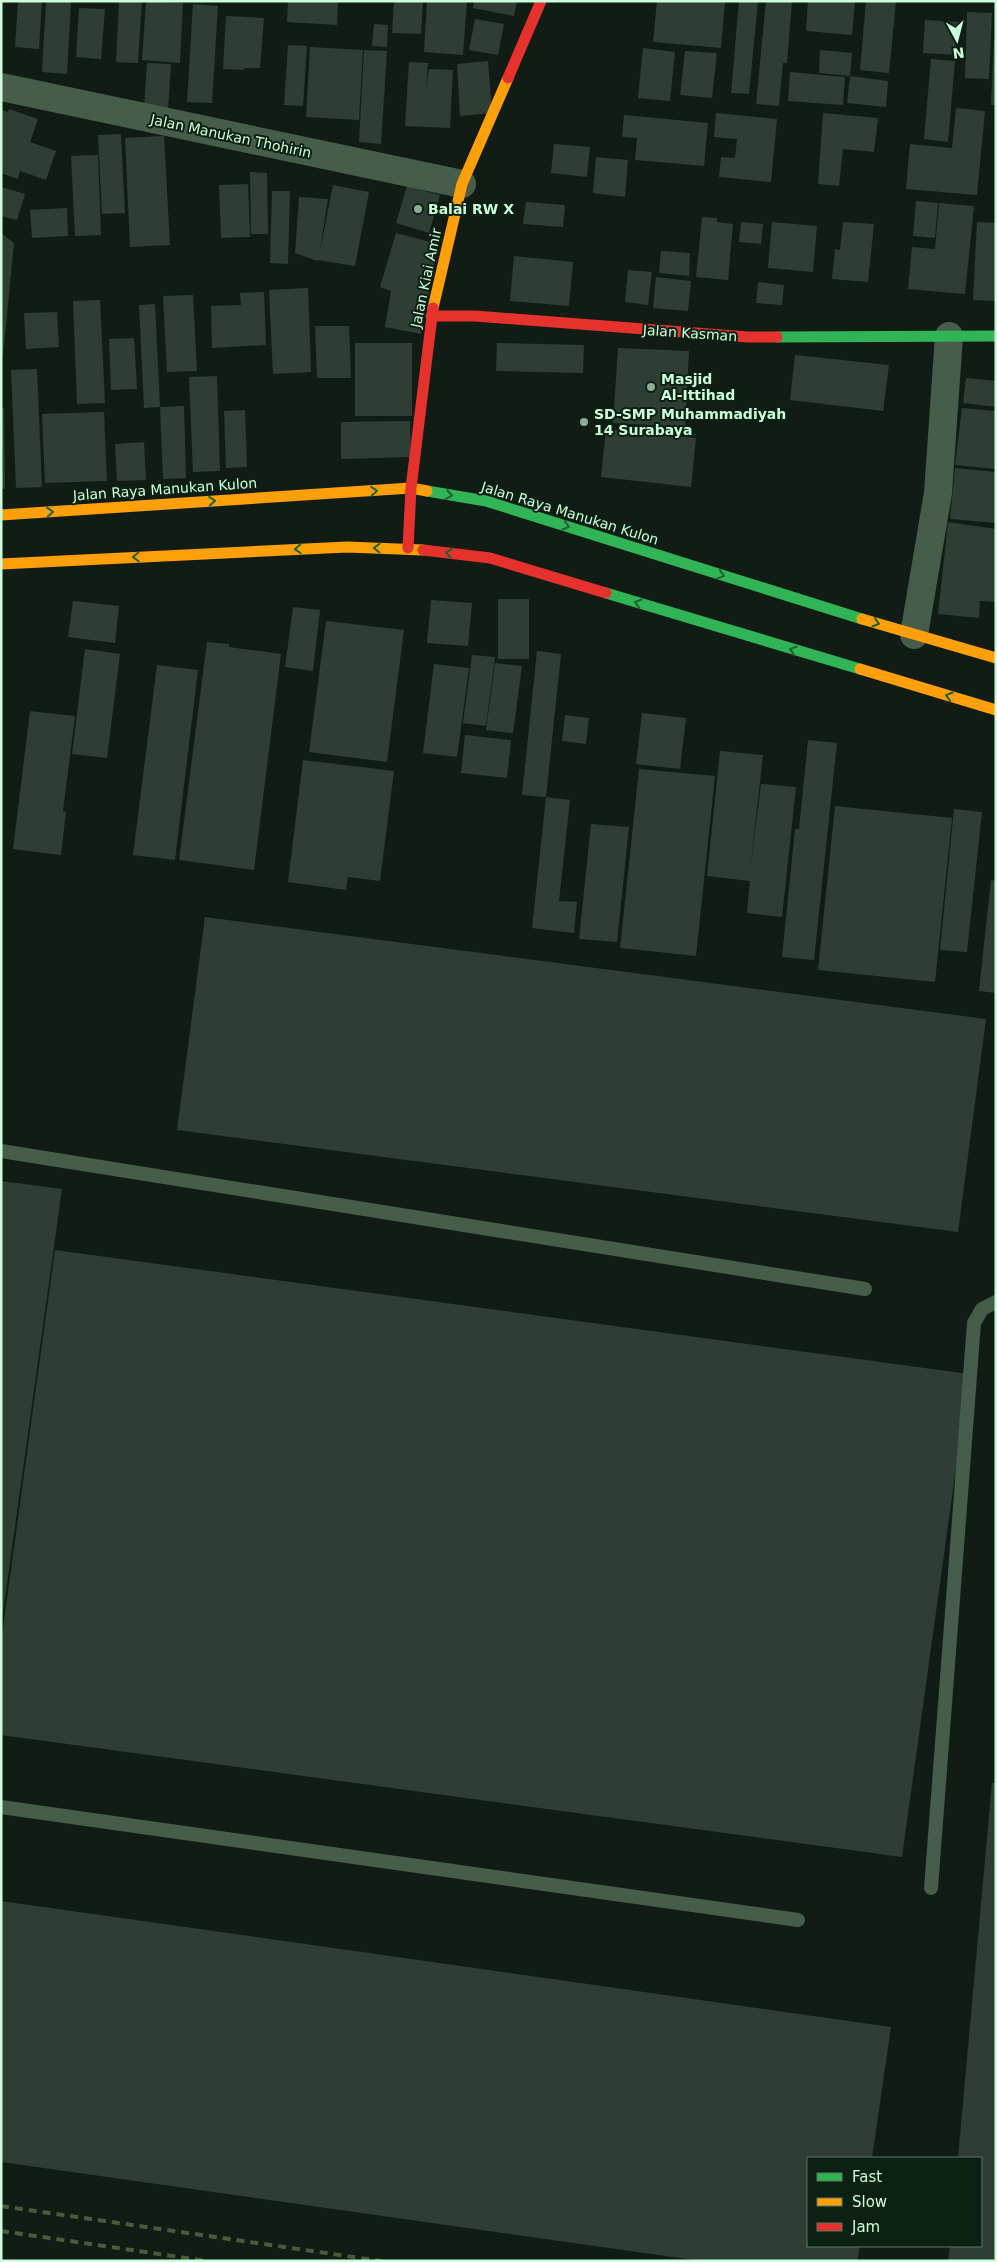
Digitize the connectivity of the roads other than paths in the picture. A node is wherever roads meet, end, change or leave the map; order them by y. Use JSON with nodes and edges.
{"nodes":[{"id":1,"x":542,"y":1,"type":"edge"},
{"id":2,"x":1,"y":87,"type":"edge"},
{"id":3,"x":462,"y":184,"type":"junction"},
{"id":4,"x":431,"y":316,"type":"junction"},
{"id":5,"x":949,"y":336,"type":"junction"},
{"id":6,"x":996,"y":336,"type":"edge"},
{"id":7,"x":411,"y":488,"type":"junction"},
{"id":8,"x":1,"y":515,"type":"edge"},
{"id":9,"x":408,"y":548,"type":"junction"},
{"id":10,"x":1,"y":564,"type":"edge"},
{"id":11,"x":914,"y":635,"type":"junction"},
{"id":12,"x":996,"y":658,"type":"edge"},
{"id":13,"x":996,"y":710,"type":"edge"},
{"id":14,"x":1,"y":1151,"type":"edge"},
{"id":15,"x":865,"y":1289,"type":"dead end"},
{"id":16,"x":996,"y":1302,"type":"edge"},
{"id":17,"x":1,"y":1807,"type":"edge"},
{"id":18,"x":931,"y":1888,"type":"dead end"},
{"id":19,"x":798,"y":1920,"type":"dead end"}],
"edges":[{"from":1,"to":3,"type":"main road","name":"Jalan Kiai Amir"},
{"from":2,"to":3,"type":"street","name":"Jalan Manukan Thohirin"},
{"from":3,"to":4,"type":"main road","name":"Jalan Kiai Amir"},
{"from":4,"to":5,"type":"main road","name":"Jalan Kasman"},
{"from":4,"to":7,"type":"main road","name":"Jalan Kiai Amir"},
{"from":5,"to":6,"type":"main road","name":"Jalan Kasman"},
{"from":5,"to":11,"type":"street"},
{"from":8,"to":7,"type":"main road","name":"Jalan Raya Manukan Kulon","one_way":true},
{"from":7,"to":9,"type":"main road","name":"Jalan Kiai Amir"},
{"from":7,"to":11,"type":"main road","name":"Jalan Raya Manukan Kulon","one_way":true},
{"from":9,"to":10,"type":"main road","one_way":true},
{"from":13,"to":9,"type":"main road","one_way":true},
{"from":11,"to":12,"type":"main road","name":"Jalan Raya Manukan Kulon"},
{"from":14,"to":15,"type":"lane"},
{"from":16,"to":18,"type":"lane"},
{"from":17,"to":19,"type":"lane"}]}
